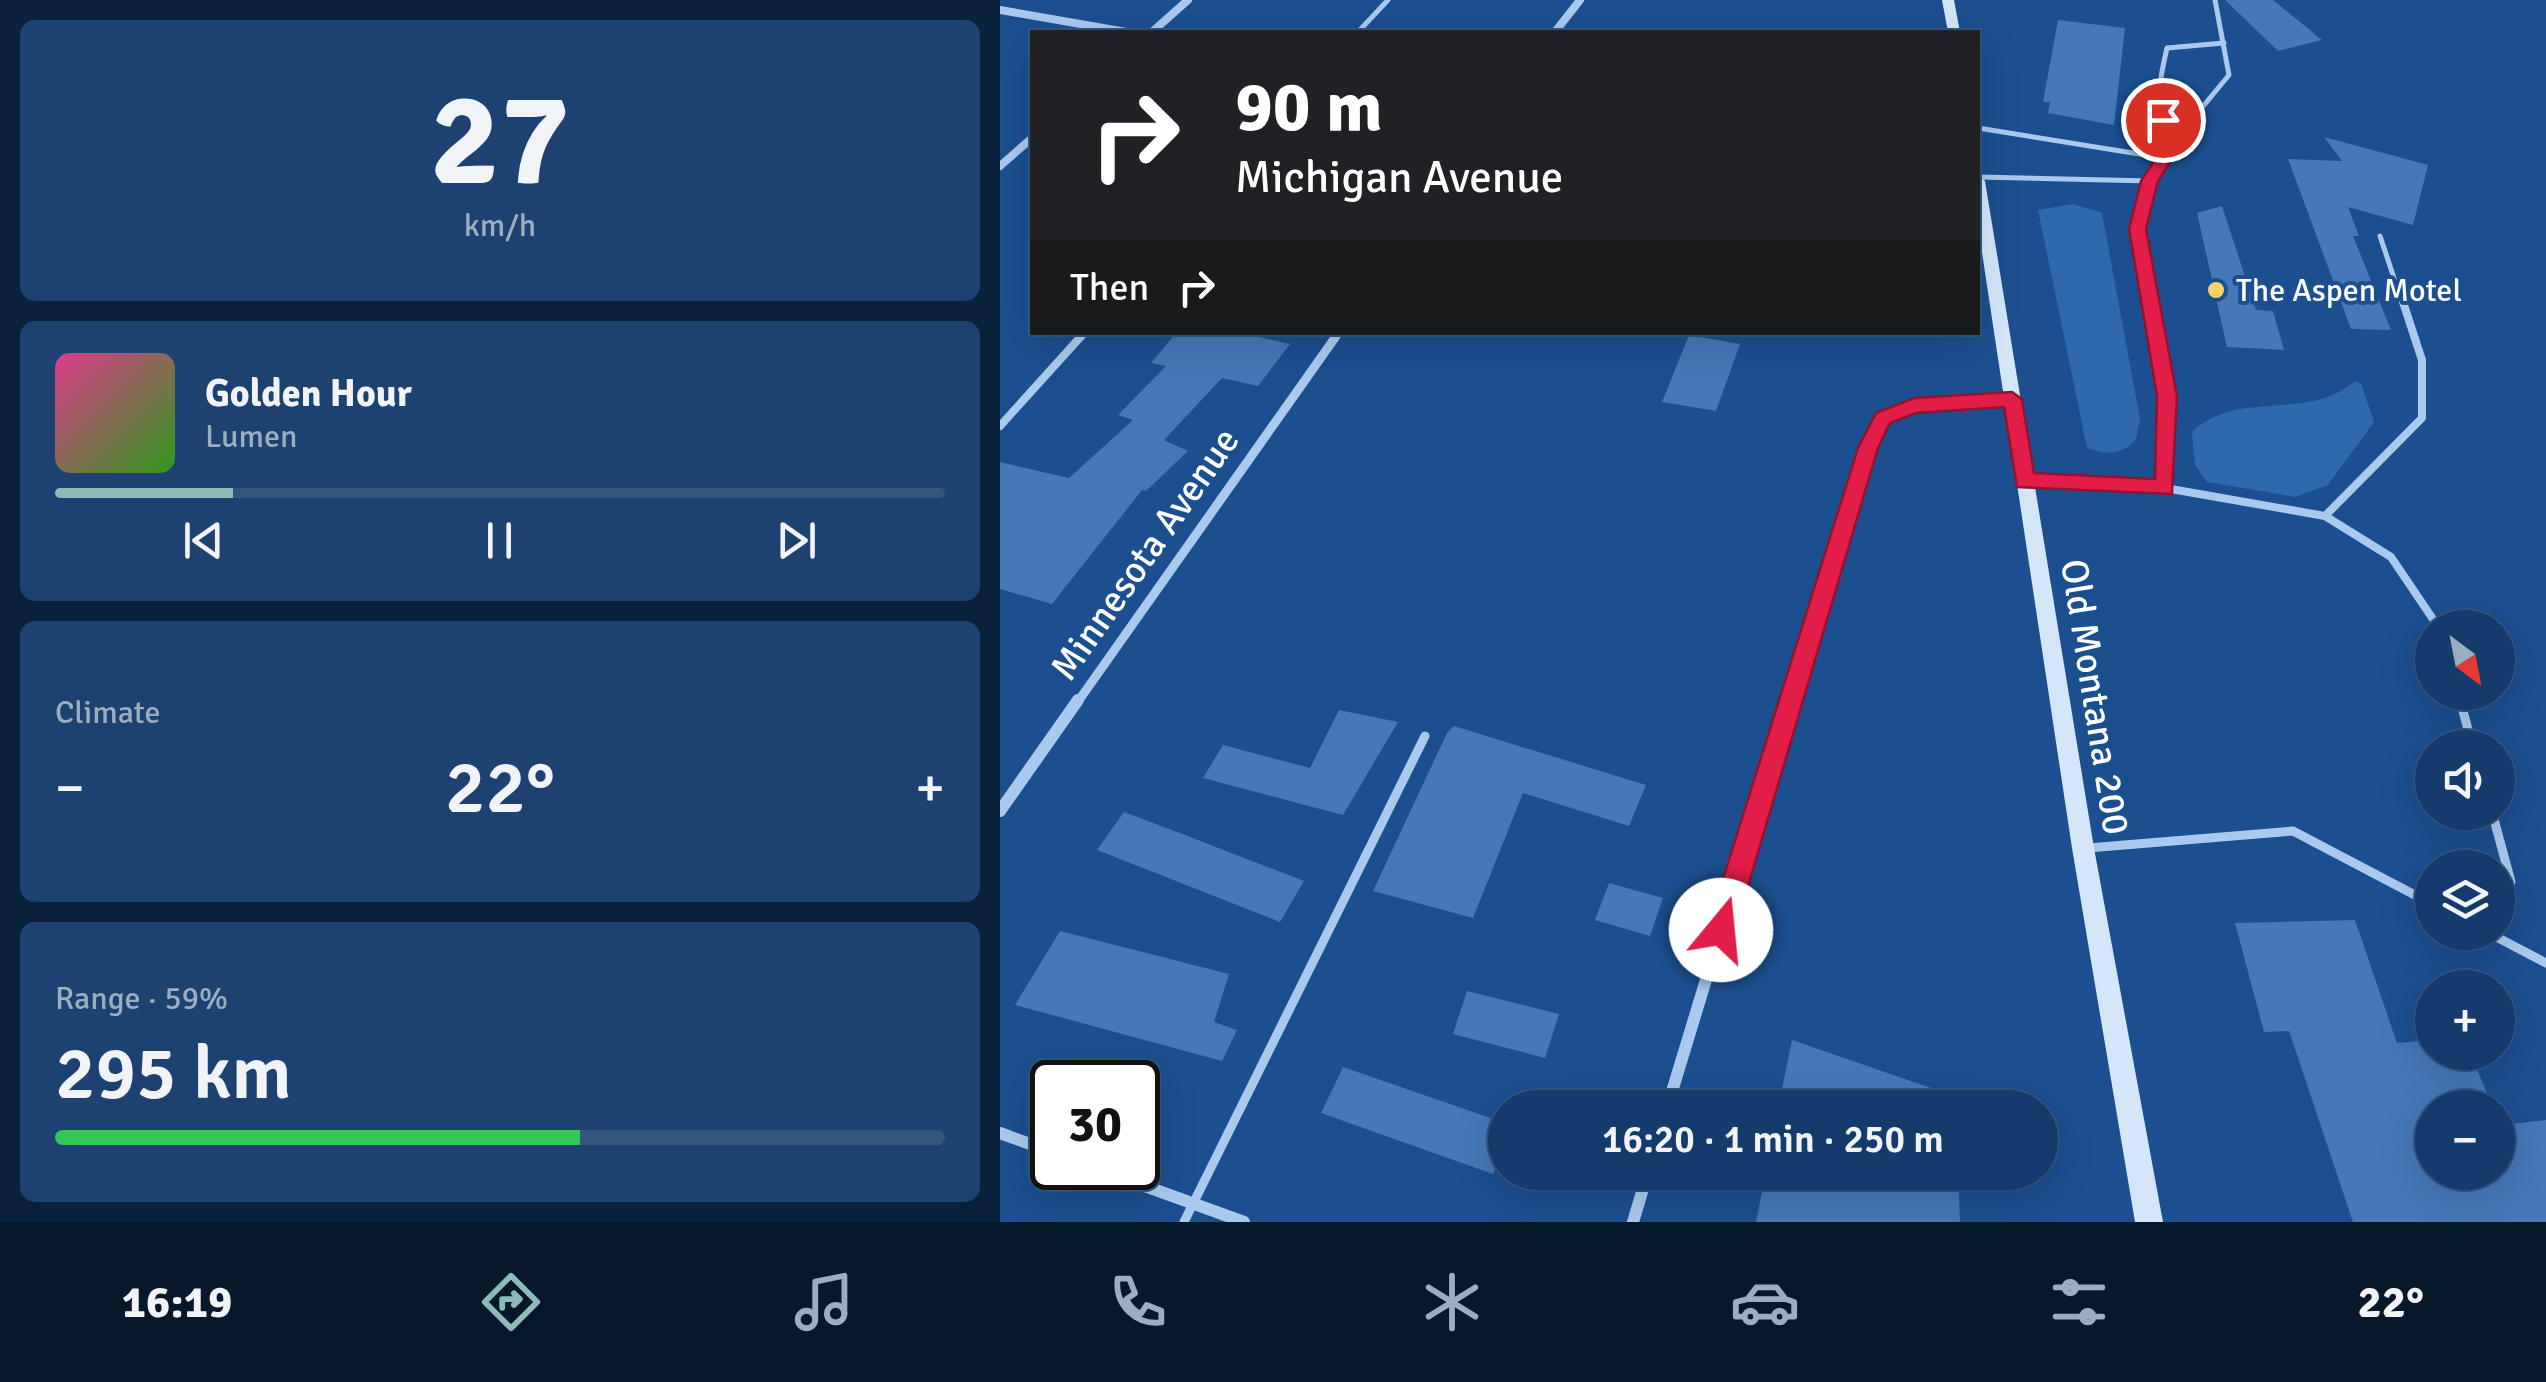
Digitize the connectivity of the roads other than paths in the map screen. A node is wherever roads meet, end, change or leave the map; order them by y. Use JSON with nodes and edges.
{"nodes":[{"id":1,"x":1188,"y":0,"type":"edge"},
{"id":2,"x":1388,"y":0,"type":"edge"},
{"id":3,"x":1580,"y":0,"type":"edge"},
{"id":4,"x":1948,"y":0,"type":"edge"},
{"id":5,"x":2215,"y":0,"type":"edge"},
{"id":6,"x":1000,"y":10,"type":"edge"},
{"id":7,"x":1115,"y":30,"type":"edge"},
{"id":8,"x":1154,"y":30,"type":"edge"},
{"id":9,"x":1360,"y":30,"type":"edge"},
{"id":10,"x":1557,"y":30,"type":"edge"},
{"id":11,"x":1954,"y":30,"type":"edge"},
{"id":12,"x":2224,"y":42,"type":"junction"},
{"id":13,"x":1980,"y":128,"type":"edge"},
{"id":14,"x":2180,"y":134,"type":"junction"},
{"id":15,"x":1030,"y":140,"type":"edge"},
{"id":16,"x":2164,"y":158,"type":"junction"},
{"id":17,"x":1000,"y":166,"type":"edge"},
{"id":18,"x":1980,"y":179,"type":"edge"},
{"id":19,"x":2150,"y":181,"type":"junction"},
{"id":20,"x":1980,"y":192,"type":"edge"},
{"id":21,"x":2380,"y":236,"type":"dead end"},
{"id":22,"x":1082,"y":335,"type":"edge"},
{"id":23,"x":1337,"y":335,"type":"edge"},
{"id":24,"x":2012,"y":399,"type":"junction"},
{"id":25,"x":1000,"y":426,"type":"edge"},
{"id":26,"x":2025,"y":481,"type":"junction"},
{"id":27,"x":2165,"y":488,"type":"junction"},
{"id":28,"x":2325,"y":516,"type":"junction"},
{"id":29,"x":2427,"y":610,"type":"edge"},
{"id":30,"x":1424,"y":736,"type":"dead end"},
{"id":31,"x":1000,"y":811,"type":"edge"},
{"id":32,"x":2083,"y":848,"type":"junction"},
{"id":33,"x":2415,"y":895,"type":"edge"},
{"id":34,"x":2515,"y":947,"type":"edge"},
{"id":35,"x":2546,"y":963,"type":"edge"},
{"id":36,"x":1672,"y":1090,"type":"edge"},
{"id":37,"x":1000,"y":1133,"type":"edge"},
{"id":38,"x":1030,"y":1144,"type":"edge"},
{"id":39,"x":1158,"y":1190,"type":"edge"},
{"id":40,"x":1642,"y":1190,"type":"edge"},
{"id":41,"x":1194,"y":1203,"type":"junction"},
{"id":42,"x":1184,"y":1222,"type":"edge"},
{"id":43,"x":1244,"y":1222,"type":"edge"},
{"id":44,"x":1632,"y":1222,"type":"edge"},
{"id":45,"x":2149,"y":1222,"type":"edge"}],
"edges":[{"from":1,"to":8,"type":"street"},
{"from":2,"to":9,"type":"lane"},
{"from":3,"to":10,"type":"street"},
{"from":4,"to":11,"type":"main road"},
{"from":5,"to":12,"type":"lane"},
{"from":6,"to":7,"type":"street"},
{"from":12,"to":14,"type":"lane"},
{"from":12,"to":14,"type":"lane"},
{"from":13,"to":16,"type":"lane"},
{"from":14,"to":16,"type":"lane"},
{"from":15,"to":17,"type":"street"},
{"from":16,"to":19,"type":"lane"},
{"from":18,"to":19,"type":"lane"},
{"from":19,"to":27,"type":"lane"},
{"from":20,"to":24,"type":"main road","name":"Old Montana 200"},
{"from":21,"to":28,"type":"lane"},
{"from":22,"to":25,"type":"lane"},
{"from":23,"to":31,"type":"street","name":"Minnesota Avenue"},
{"from":24,"to":26,"type":"main road","name":"Old Montana 200"},
{"from":24,"to":36,"type":"street"},
{"from":26,"to":27,"type":"lane"},
{"from":26,"to":32,"type":"main road","name":"Old Montana 200"},
{"from":27,"to":28,"type":"lane"},
{"from":28,"to":29,"type":"lane"},
{"from":30,"to":41,"type":"lane"},
{"from":32,"to":33,"type":"lane"},
{"from":32,"to":45,"type":"main road","name":"Old Montana 200"},
{"from":34,"to":35,"type":"lane"},
{"from":37,"to":38,"type":"street"},
{"from":39,"to":41,"type":"street"},
{"from":40,"to":44,"type":"street"},
{"from":41,"to":42,"type":"lane"},
{"from":41,"to":43,"type":"street"}]}
